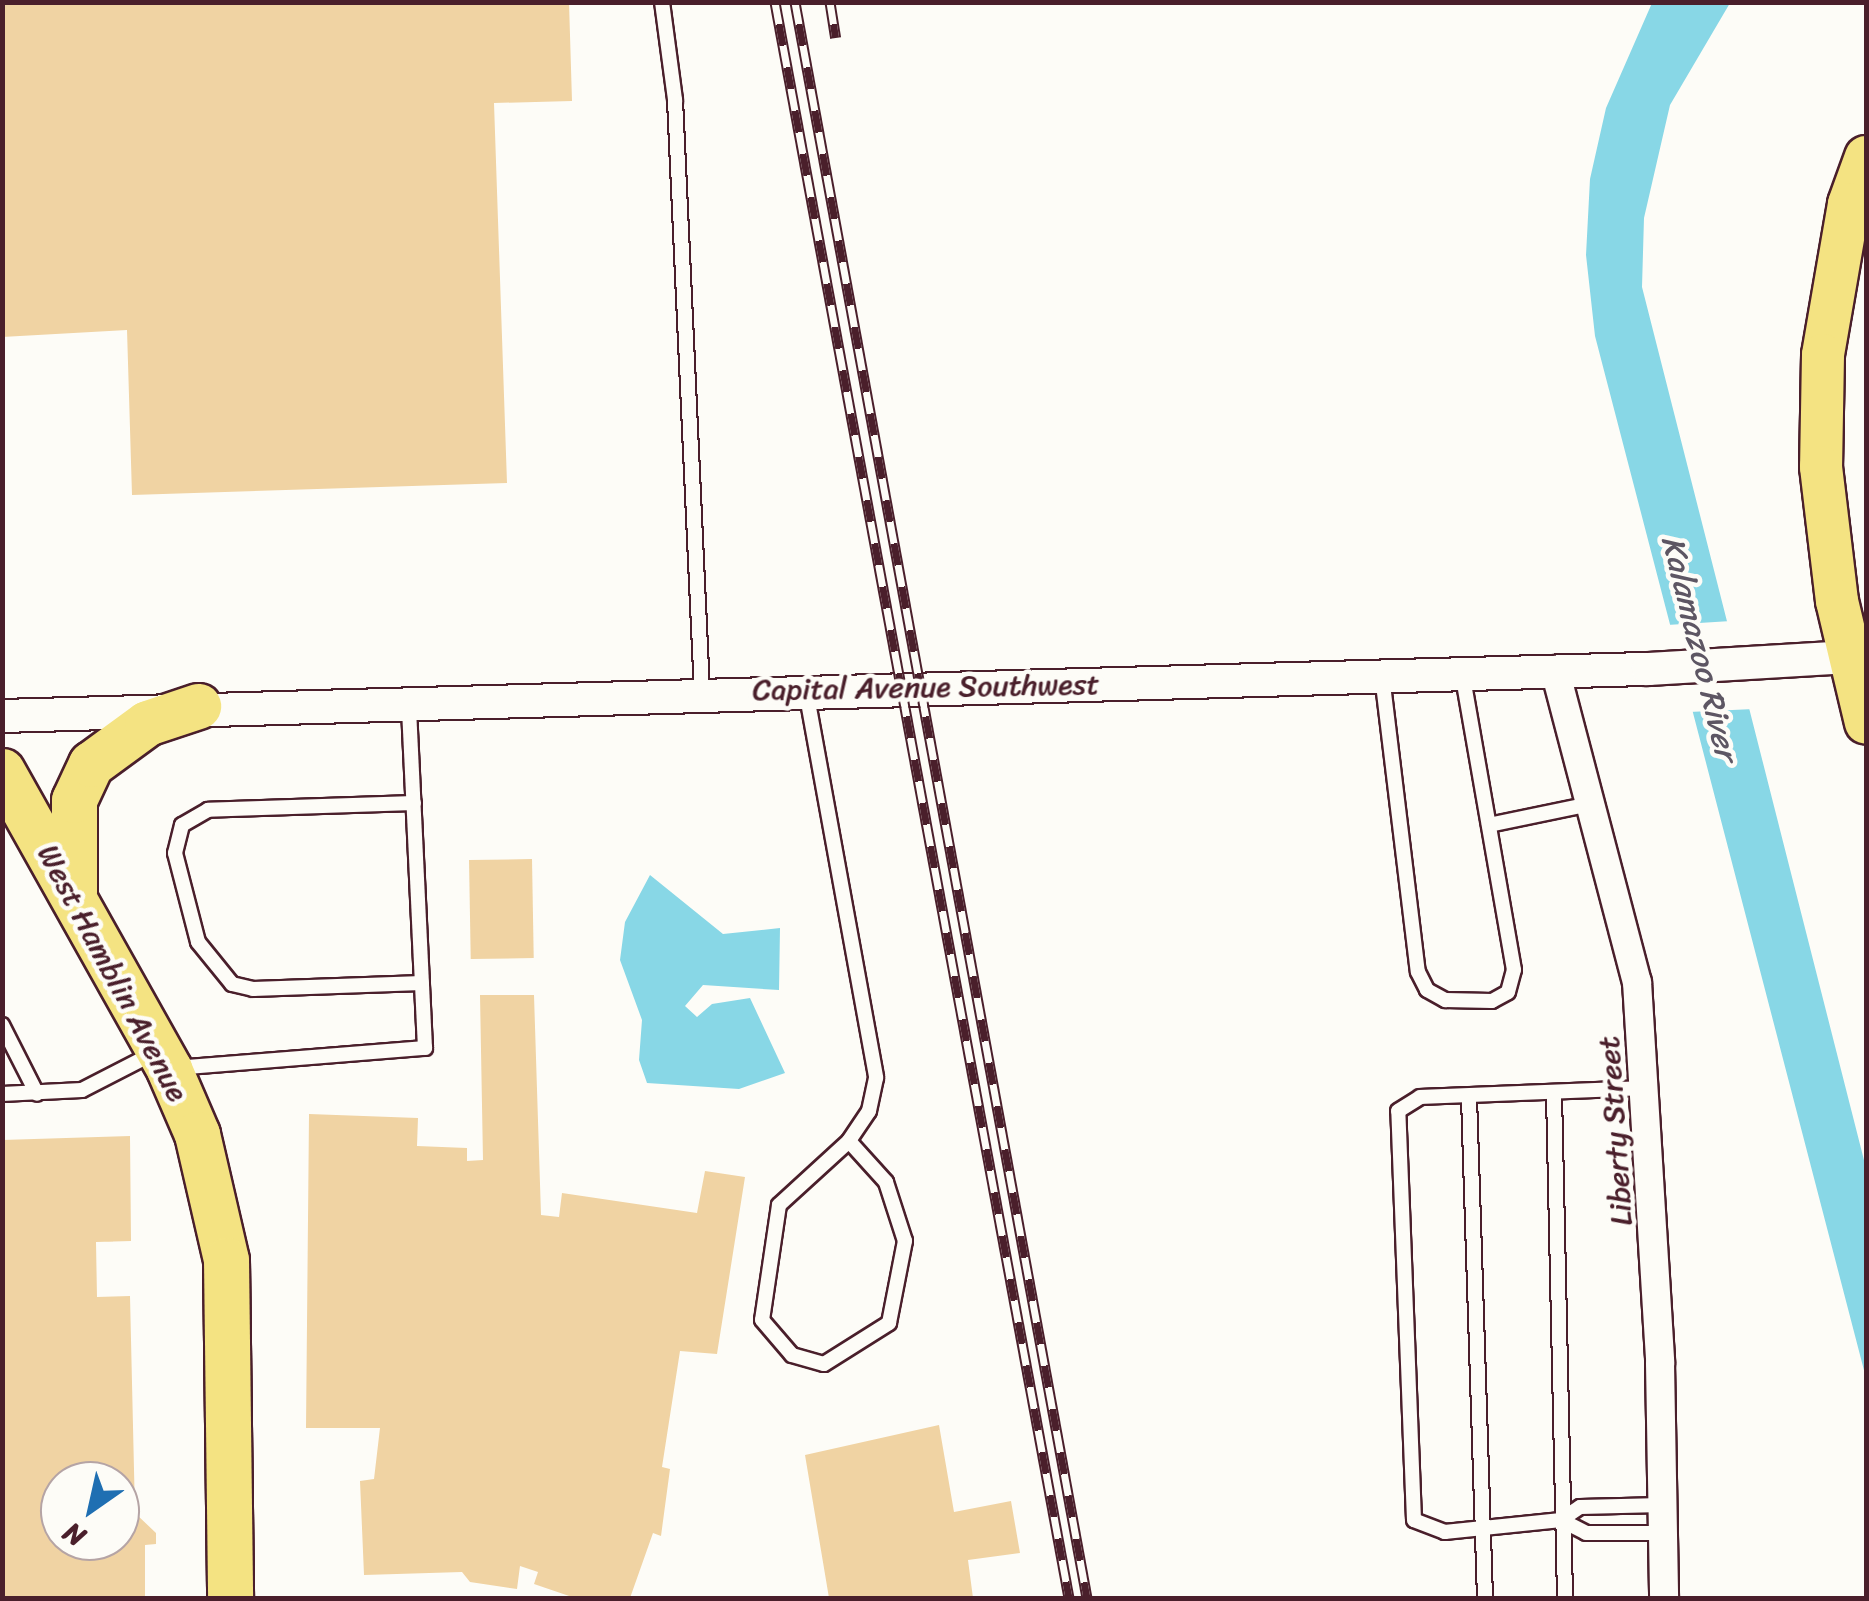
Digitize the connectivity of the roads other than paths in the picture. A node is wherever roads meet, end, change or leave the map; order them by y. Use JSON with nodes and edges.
{"nodes":[{"id":1,"x":662,"y":2,"type":"edge"},
{"id":2,"x":1866,"y":156,"type":"edge"},
{"id":3,"x":1850,"y":657,"type":"junction"},
{"id":4,"x":1554,"y":670,"type":"junction"},
{"id":5,"x":1462,"y":672,"type":"junction"},
{"id":6,"x":1382,"y":674,"type":"junction"},
{"id":7,"x":806,"y":690,"type":"junction"},
{"id":8,"x":702,"y":692,"type":"junction"},
{"id":9,"x":409,"y":700,"type":"junction"},
{"id":10,"x":198,"y":706,"type":"junction"},
{"id":11,"x":2,"y":716,"type":"edge"},
{"id":12,"x":1866,"y":722,"type":"edge"},
{"id":13,"x":2,"y":771,"type":"edge"},
{"id":14,"x":414,"y":803,"type":"junction"},
{"id":15,"x":1590,"y":804,"type":"junction"},
{"id":16,"x":1489,"y":824,"type":"junction"},
{"id":17,"x":74,"y":899,"type":"junction"},
{"id":18,"x":422,"y":983,"type":"junction"},
{"id":19,"x":2,"y":1024,"type":"edge"},
{"id":20,"x":164,"y":1059,"type":"junction"},
{"id":21,"x":1648,"y":1088,"type":"junction"},
{"id":22,"x":1554,"y":1092,"type":"junction"},
{"id":23,"x":2,"y":1094,"type":"edge"},
{"id":24,"x":37,"y":1094,"type":"junction"},
{"id":25,"x":1469,"y":1097,"type":"junction"},
{"id":26,"x":848,"y":1141,"type":"junction"},
{"id":27,"x":1662,"y":1504,"type":"junction"},
{"id":28,"x":1561,"y":1520,"type":"junction"},
{"id":29,"x":1483,"y":1528,"type":"junction"},
{"id":30,"x":1662,"y":1533,"type":"junction"},
{"id":31,"x":230,"y":1598,"type":"edge"},
{"id":32,"x":1486,"y":1598,"type":"edge"},
{"id":33,"x":1565,"y":1598,"type":"edge"},
{"id":34,"x":1664,"y":1598,"type":"edge"}],
"edges":[{"from":1,"to":8,"type":"lane"},
{"from":2,"to":3,"type":"main road"},
{"from":3,"to":4,"type":"street","name":"Capital Avenue Southwest"},
{"from":3,"to":12,"type":"main road"},
{"from":4,"to":5,"type":"street","name":"Capital Avenue Southwest"},
{"from":4,"to":15,"type":"street","name":"Liberty Street"},
{"from":5,"to":6,"type":"street","name":"Capital Avenue Southwest"},
{"from":5,"to":16,"type":"lane"},
{"from":6,"to":7,"type":"street","name":"Capital Avenue Southwest"},
{"from":6,"to":16,"type":"lane"},
{"from":7,"to":8,"type":"street","name":"Capital Avenue Southwest"},
{"from":7,"to":26,"type":"lane"},
{"from":8,"to":9,"type":"street","name":"Capital Avenue Southwest"},
{"from":9,"to":10,"type":"street","name":"Capital Avenue Southwest"},
{"from":9,"to":14,"type":"lane"},
{"from":10,"to":11,"type":"street","name":"Capital Avenue Southwest"},
{"from":10,"to":17,"type":"highway"},
{"from":13,"to":17,"type":"highway","name":"West Hamblin Avenue"},
{"from":14,"to":18,"type":"lane"},
{"from":14,"to":18,"type":"lane"},
{"from":15,"to":16,"type":"lane"},
{"from":15,"to":21,"type":"street","name":"Liberty Street"},
{"from":17,"to":20,"type":"highway","name":"West Hamblin Avenue"},
{"from":18,"to":20,"type":"lane"},
{"from":19,"to":24,"type":"lane"},
{"from":20,"to":24,"type":"lane"},
{"from":20,"to":31,"type":"highway","name":"West Hamblin Avenue"},
{"from":21,"to":22,"type":"lane"},
{"from":21,"to":27,"type":"street","name":"Liberty Street"},
{"from":22,"to":25,"type":"lane"},
{"from":22,"to":28,"type":"lane"},
{"from":23,"to":24,"type":"lane"},
{"from":25,"to":29,"type":"lane"},
{"from":25,"to":29,"type":"lane"},
{"from":26,"to":26,"type":"lane"},
{"from":27,"to":28,"type":"lane"},
{"from":27,"to":30,"type":"street","name":"Liberty Street"},
{"from":28,"to":29,"type":"lane"},
{"from":28,"to":30,"type":"lane"},
{"from":28,"to":33,"type":"lane"},
{"from":29,"to":32,"type":"lane"},
{"from":30,"to":34,"type":"street","name":"Liberty Street"}]}
